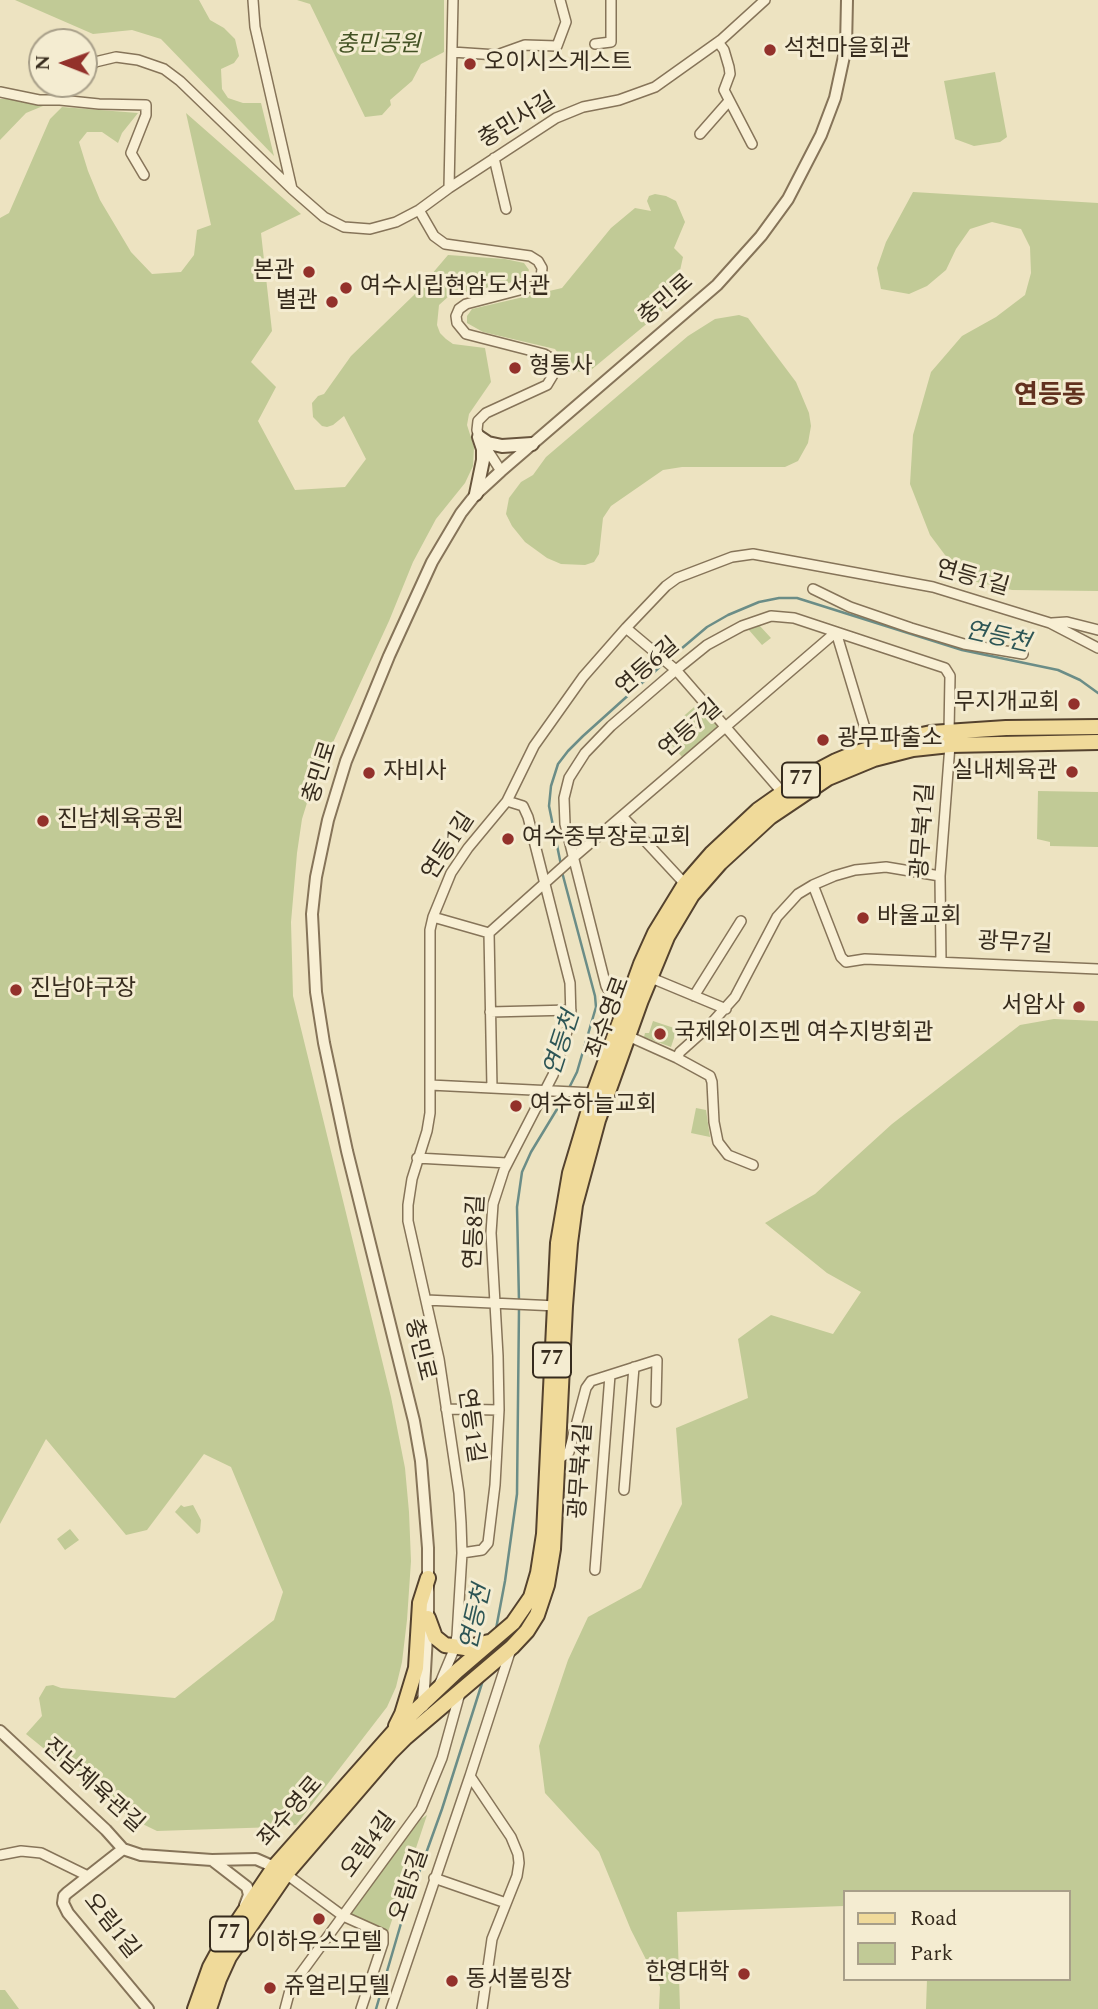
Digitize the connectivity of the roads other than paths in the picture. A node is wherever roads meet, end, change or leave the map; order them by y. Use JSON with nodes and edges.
{"nodes":[{"id":1,"x":253,"y":0,"type":"edge"},
{"id":2,"x":453,"y":0,"type":"edge"},
{"id":3,"x":560,"y":0,"type":"edge"},
{"id":4,"x":611,"y":0,"type":"edge"},
{"id":5,"x":765,"y":0,"type":"edge"},
{"id":6,"x":840,"y":0,"type":"edge"},
{"id":7,"x":847,"y":5,"type":"edge"},
{"id":8,"x":718,"y":42,"type":"junction"},
{"id":9,"x":595,"y":44,"type":"dead end"},
{"id":10,"x":452,"y":52,"type":"junction"},
{"id":11,"x":98,"y":61,"type":"edge"},
{"id":12,"x":0,"y":92,"type":"edge"},
{"id":13,"x":60,"y":100,"type":"joint"},
{"id":14,"x":729,"y":101,"type":"junction"},
{"id":15,"x":700,"y":134,"type":"dead end"},
{"id":16,"x":752,"y":144,"type":"dead end"},
{"id":17,"x":494,"y":158,"type":"junction"},
{"id":18,"x":144,"y":174,"type":"dead end"},
{"id":19,"x":449,"y":188,"type":"junction"},
{"id":20,"x":292,"y":189,"type":"junction"},
{"id":21,"x":506,"y":209,"type":"dead end"},
{"id":22,"x":419,"y":211,"type":"junction"},
{"id":23,"x":479,"y":438,"type":"junction"},
{"id":24,"x":532,"y":444,"type":"junction"},
{"id":25,"x":502,"y":471,"type":"junction"},
{"id":26,"x":476,"y":494,"type":"junction"},
{"id":27,"x":813,"y":589,"type":"dead end"},
{"id":28,"x":1050,"y":623,"type":"junction"},
{"id":29,"x":626,"y":628,"type":"junction"},
{"id":30,"x":1098,"y":630,"type":"edge"},
{"id":31,"x":836,"y":632,"type":"junction"},
{"id":32,"x":1098,"y":648,"type":"edge"},
{"id":33,"x":1023,"y":654,"type":"dead end"},
{"id":34,"x":676,"y":670,"type":"junction"},
{"id":35,"x":726,"y":727,"type":"junction"},
{"id":36,"x":1098,"y":727,"type":"edge"},
{"id":37,"x":949,"y":738,"type":"junction"},
{"id":38,"x":1098,"y":742,"type":"edge"},
{"id":39,"x":871,"y":748,"type":"junction"},
{"id":40,"x":782,"y":792,"type":"junction"},
{"id":41,"x":507,"y":801,"type":"junction"},
{"id":42,"x":622,"y":816,"type":"junction"},
{"id":43,"x":574,"y":857,"type":"junction"},
{"id":44,"x":940,"y":876,"type":"junction"},
{"id":45,"x":544,"y":884,"type":"junction"},
{"id":46,"x":685,"y":884,"type":"junction"},
{"id":47,"x":813,"y":885,"type":"junction"},
{"id":48,"x":433,"y":917,"type":"junction"},
{"id":49,"x":741,"y":921,"type":"dead end"},
{"id":50,"x":489,"y":933,"type":"junction"},
{"id":51,"x":941,"y":961,"type":"junction"},
{"id":52,"x":1098,"y":969,"type":"edge"},
{"id":53,"x":649,"y":978,"type":"junction"},
{"id":54,"x":694,"y":996,"type":"junction"},
{"id":55,"x":632,"y":1001,"type":"junction"},
{"id":56,"x":726,"y":1009,"type":"junction"},
{"id":57,"x":571,"y":1010,"type":"junction"},
{"id":58,"x":490,"y":1012,"type":"junction"},
{"id":59,"x":628,"y":1036,"type":"junction"},
{"id":60,"x":677,"y":1058,"type":"junction"},
{"id":61,"x":430,"y":1085,"type":"junction"},
{"id":62,"x":492,"y":1088,"type":"junction"},
{"id":63,"x":546,"y":1091,"type":"junction"},
{"id":64,"x":591,"y":1093,"type":"junction"},
{"id":65,"x":417,"y":1158,"type":"junction"},
{"id":66,"x":507,"y":1163,"type":"junction"},
{"id":67,"x":753,"y":1165,"type":"dead end"},
{"id":68,"x":426,"y":1300,"type":"junction"},
{"id":69,"x":495,"y":1303,"type":"junction"},
{"id":70,"x":553,"y":1306,"type":"junction"},
{"id":71,"x":634,"y":1367,"type":"junction"},
{"id":72,"x":610,"y":1375,"type":"junction"},
{"id":73,"x":656,"y":1402,"type":"dead end"},
{"id":74,"x":446,"y":1409,"type":"junction"},
{"id":75,"x":499,"y":1409,"type":"junction"},
{"id":76,"x":558,"y":1460,"type":"junction"},
{"id":77,"x":624,"y":1490,"type":"dead end"},
{"id":78,"x":463,"y":1553,"type":"junction"},
{"id":79,"x":594,"y":1570,"type":"dead end"},
{"id":80,"x":428,"y":1578,"type":"junction"},
{"id":81,"x":428,"y":1618,"type":"junction"},
{"id":82,"x":496,"y":1638,"type":"junction"},
{"id":83,"x":512,"y":1647,"type":"junction"},
{"id":84,"x":459,"y":1648,"type":"junction"},
{"id":85,"x":469,"y":1684,"type":"junction"},
{"id":86,"x":435,"y":1692,"type":"junction"},
{"id":87,"x":429,"y":1708,"type":"junction"},
{"id":88,"x":0,"y":1731,"type":"edge"},
{"id":89,"x":391,"y":1735,"type":"junction"},
{"id":90,"x":470,"y":1776,"type":"junction"},
{"id":91,"x":123,"y":1849,"type":"junction"},
{"id":92,"x":0,"y":1855,"type":"edge"},
{"id":93,"x":212,"y":1860,"type":"junction"},
{"id":94,"x":280,"y":1870,"type":"junction"},
{"id":95,"x":88,"y":1876,"type":"junction"},
{"id":96,"x":434,"y":1878,"type":"junction"},
{"id":97,"x":506,"y":1903,"type":"junction"},
{"id":98,"x":343,"y":1916,"type":"junction"},
{"id":99,"x":222,"y":1945,"type":"junction"},
{"id":100,"x":148,"y":2009,"type":"edge"},
{"id":101,"x":195,"y":2009,"type":"edge"},
{"id":102,"x":209,"y":2009,"type":"edge"},
{"id":103,"x":285,"y":2009,"type":"edge"},
{"id":104,"x":361,"y":2009,"type":"edge"},
{"id":105,"x":391,"y":2009,"type":"edge"},
{"id":106,"x":482,"y":2009,"type":"edge"}],
"edges":[{"from":1,"to":20,"type":"street"},
{"from":2,"to":10,"type":"street"},
{"from":3,"to":10,"type":"street"},
{"from":4,"to":9,"type":"street"},
{"from":5,"to":8,"type":"street","name":"충민사길"},
{"from":6,"to":7,"type":"street"},
{"from":7,"to":24,"type":"street","name":"충민로"},
{"from":8,"to":14,"type":"street"},
{"from":8,"to":17,"type":"street","name":"충민사길"},
{"from":10,"to":19,"type":"street"},
{"from":11,"to":20,"type":"street","name":"충민사길"},
{"from":12,"to":13,"type":"street"},
{"from":13,"to":18,"type":"street"},
{"from":14,"to":15,"type":"street"},
{"from":14,"to":16,"type":"street"},
{"from":17,"to":19,"type":"street","name":"충민사길"},
{"from":17,"to":21,"type":"street"},
{"from":19,"to":22,"type":"street","name":"충민사길"},
{"from":20,"to":22,"type":"street","name":"충민사길"},
{"from":22,"to":23,"type":"street"},
{"from":23,"to":24,"type":"main road"},
{"from":23,"to":25,"type":"street"},
{"from":23,"to":26,"type":"main road"},
{"from":24,"to":25,"type":"street","name":"충민로"},
{"from":25,"to":26,"type":"street","name":"충민로"},
{"from":26,"to":80,"type":"street","name":"충민로"},
{"from":27,"to":33,"type":"street"},
{"from":28,"to":29,"type":"street","name":"연등1길"},
{"from":28,"to":30,"type":"street"},
{"from":28,"to":32,"type":"street","name":"연등1길"},
{"from":29,"to":34,"type":"street"},
{"from":29,"to":41,"type":"street","name":"연등1길"},
{"from":31,"to":34,"type":"street","name":"연등6길"},
{"from":31,"to":35,"type":"street","name":"연등7길"},
{"from":31,"to":37,"type":"street","name":"연등6길"},
{"from":31,"to":39,"type":"street"},
{"from":34,"to":35,"type":"street"},
{"from":34,"to":43,"type":"street","name":"연등6길"},
{"from":35,"to":40,"type":"street"},
{"from":35,"to":42,"type":"street","name":"연등7길"},
{"from":36,"to":37,"type":"main road","name":"좌수영로","number":"77"},
{"from":37,"to":38,"type":"main road","name":"좌수영로","number":"77"},
{"from":37,"to":39,"type":"main road","name":"좌수영로","number":"77"},
{"from":37,"to":44,"type":"street","name":"광무북1길"},
{"from":37,"to":53,"type":"main road","name":"좌수영로","number":"77"},
{"from":39,"to":40,"type":"main road","name":"좌수영로","number":"77"},
{"from":40,"to":46,"type":"main road","name":"좌수영로","number":"77"},
{"from":41,"to":45,"type":"street","name":"연등8길"},
{"from":41,"to":48,"type":"street","name":"연등1길"},
{"from":42,"to":43,"type":"street","name":"연등7길"},
{"from":42,"to":46,"type":"street"},
{"from":43,"to":45,"type":"street","name":"연등7길"},
{"from":43,"to":55,"type":"street","name":"연등6길"},
{"from":44,"to":47,"type":"street"},
{"from":44,"to":51,"type":"street","name":"광무북1길"},
{"from":45,"to":50,"type":"street"},
{"from":45,"to":57,"type":"street","name":"연등8길"},
{"from":46,"to":55,"type":"main road","name":"좌수영로","number":"77"},
{"from":47,"to":51,"type":"street","name":"광무7길"},
{"from":47,"to":56,"type":"street"},
{"from":48,"to":50,"type":"street"},
{"from":48,"to":61,"type":"street","name":"연등1길"},
{"from":49,"to":54,"type":"street"},
{"from":50,"to":58,"type":"street"},
{"from":51,"to":52,"type":"street","name":"광무7길"},
{"from":53,"to":54,"type":"street"},
{"from":53,"to":55,"type":"main road","name":"좌수영로","number":"77"},
{"from":54,"to":56,"type":"street"},
{"from":55,"to":59,"type":"main road","name":"좌수영로","number":"77"},
{"from":55,"to":64,"type":"main road","name":"좌수영로","number":"77"},
{"from":56,"to":60,"type":"street"},
{"from":57,"to":58,"type":"street"},
{"from":57,"to":63,"type":"street","name":"연등8길"},
{"from":58,"to":62,"type":"street"},
{"from":59,"to":60,"type":"street"},
{"from":59,"to":70,"type":"main road","name":"좌수영로","number":"77"},
{"from":60,"to":67,"type":"street"},
{"from":61,"to":62,"type":"street"},
{"from":61,"to":65,"type":"street","name":"연등1길"},
{"from":62,"to":63,"type":"street"},
{"from":63,"to":64,"type":"street"},
{"from":63,"to":66,"type":"street","name":"연등8길"},
{"from":64,"to":70,"type":"main road","name":"좌수영로","number":"77"},
{"from":65,"to":66,"type":"street"},
{"from":65,"to":68,"type":"street","name":"연등1길"},
{"from":66,"to":69,"type":"street","name":"연등8길"},
{"from":68,"to":69,"type":"street"},
{"from":68,"to":74,"type":"street","name":"연등1길"},
{"from":69,"to":70,"type":"street"},
{"from":69,"to":75,"type":"street","name":"연등8길"},
{"from":70,"to":76,"type":"main road","name":"좌수영로","number":"77"},
{"from":70,"to":82,"type":"main road","name":"좌수영로","number":"77"},
{"from":71,"to":72,"type":"street","name":"광무북4길"},
{"from":71,"to":73,"type":"street","name":"광무북4길"},
{"from":71,"to":77,"type":"street"},
{"from":72,"to":76,"type":"street","name":"광무북4길"},
{"from":72,"to":79,"type":"street","name":"광무북4길"},
{"from":74,"to":75,"type":"street"},
{"from":74,"to":78,"type":"street","name":"연등1길"},
{"from":75,"to":78,"type":"street","name":"연등8길"},
{"from":76,"to":83,"type":"main road","name":"좌수영로","number":"77"},
{"from":78,"to":84,"type":"street","name":"연등1길"},
{"from":80,"to":81,"type":"street","name":"충민로"},
{"from":80,"to":89,"type":"main road"},
{"from":81,"to":84,"type":"main road"},
{"from":81,"to":87,"type":"street","name":"충민로"},
{"from":82,"to":84,"type":"main road"},
{"from":82,"to":85,"type":"main road"},
{"from":82,"to":86,"type":"main road","name":"좌수영로","number":"77"},
{"from":83,"to":85,"type":"main road","number":"77"},
{"from":83,"to":90,"type":"street","name":"오림5길"},
{"from":84,"to":86,"type":"street","name":"연등1길"},
{"from":85,"to":87,"type":"main road","name":"좌수영로","number":"77"},
{"from":85,"to":98,"type":"street","name":"오림4길"},
{"from":86,"to":87,"type":"main road","name":"좌수영로","number":"77"},
{"from":87,"to":89,"type":"main road","name":"좌수영로","number":"77"},
{"from":87,"to":94,"type":"main road","name":"좌수영로","number":"77"},
{"from":88,"to":91,"type":"street","name":"진남체육관길"},
{"from":89,"to":94,"type":"main road","name":"좌수영로","number":"77"},
{"from":90,"to":96,"type":"street","name":"오림5길"},
{"from":90,"to":97,"type":"street"},
{"from":91,"to":93,"type":"street","name":"진남체육관길"},
{"from":91,"to":95,"type":"street","name":"오림1길"},
{"from":92,"to":95,"type":"street"},
{"from":93,"to":94,"type":"street","name":"진남체육관길"},
{"from":93,"to":99,"type":"street"},
{"from":94,"to":98,"type":"street"},
{"from":94,"to":99,"type":"main road","name":"좌수영로","number":"77"},
{"from":94,"to":102,"type":"main road","name":"좌수영로","number":"77"},
{"from":95,"to":100,"type":"street","name":"오림1길"},
{"from":96,"to":97,"type":"street"},
{"from":96,"to":105,"type":"street","name":"오림5길"},
{"from":97,"to":106,"type":"street"},
{"from":98,"to":103,"type":"street","name":"오림4길"},
{"from":98,"to":104,"type":"street"},
{"from":99,"to":101,"type":"main road","name":"좌수영로","number":"77"}]}
